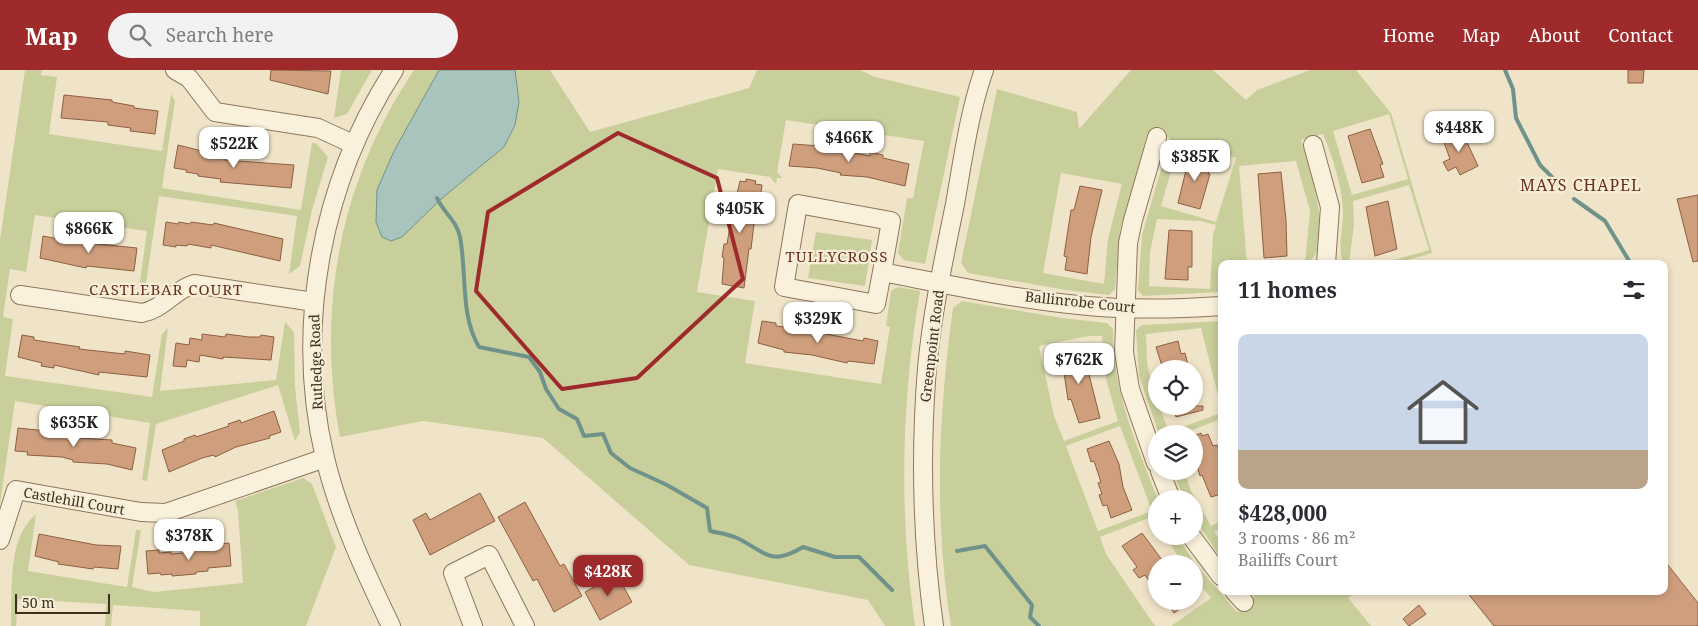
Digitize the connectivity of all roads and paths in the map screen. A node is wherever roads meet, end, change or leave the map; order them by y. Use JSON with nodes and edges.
{"nodes":[{"id":1,"x":175,"y":70,"type":"edge"},
{"id":2,"x":394,"y":70,"type":"edge"},
{"id":3,"x":984,"y":70,"type":"edge"},
{"id":4,"x":1158,"y":136,"type":"dead end"},
{"id":5,"x":353,"y":144,"type":"junction"},
{"id":6,"x":1313,"y":145,"type":"dead end"},
{"id":7,"x":1326,"y":260,"type":"edge"},
{"id":8,"x":882,"y":272,"type":"junction"},
{"id":9,"x":940,"y":283,"type":"junction"},
{"id":10,"x":20,"y":295,"type":"dead end"},
{"id":11,"x":314,"y":302,"type":"junction"},
{"id":12,"x":1218,"y":306,"type":"edge"},
{"id":13,"x":1125,"y":308,"type":"junction"},
{"id":14,"x":1148,"y":440,"type":"edge"},
{"id":15,"x":326,"y":458,"type":"junction"},
{"id":16,"x":0,"y":540,"type":"edge"},
{"id":17,"x":1198,"y":545,"type":"edge"},
{"id":18,"x":1218,"y":572,"type":"edge"},
{"id":19,"x":391,"y":626,"type":"edge"},
{"id":20,"x":473,"y":626,"type":"edge"},
{"id":21,"x":525,"y":626,"type":"edge"},
{"id":22,"x":934,"y":626,"type":"edge"}],
"edges":[{"from":1,"to":5,"type":"street"},
{"from":2,"to":5,"type":"street","name":"Rutledge Road"},
{"from":3,"to":9,"type":"street","name":"Greenpoint Road"},
{"from":4,"to":13,"type":"street"},
{"from":5,"to":11,"type":"street","name":"Rutledge Road"},
{"from":6,"to":7,"type":"street"},
{"from":8,"to":8,"type":"street"},
{"from":8,"to":9,"type":"street","name":"Ballinrobe Court"},
{"from":9,"to":13,"type":"street","name":"Ballinrobe Court"},
{"from":9,"to":22,"type":"street","name":"Greenpoint Road"},
{"from":10,"to":11,"type":"street"},
{"from":11,"to":15,"type":"street","name":"Rutledge Road"},
{"from":12,"to":13,"type":"street","name":"Ballinrobe Court"},
{"from":13,"to":14,"type":"street"},
{"from":15,"to":16,"type":"street","name":"Castlehill Court"},
{"from":15,"to":19,"type":"street","name":"Rutledge Road"},
{"from":17,"to":18,"type":"street"},
{"from":20,"to":21,"type":"street"}]}
